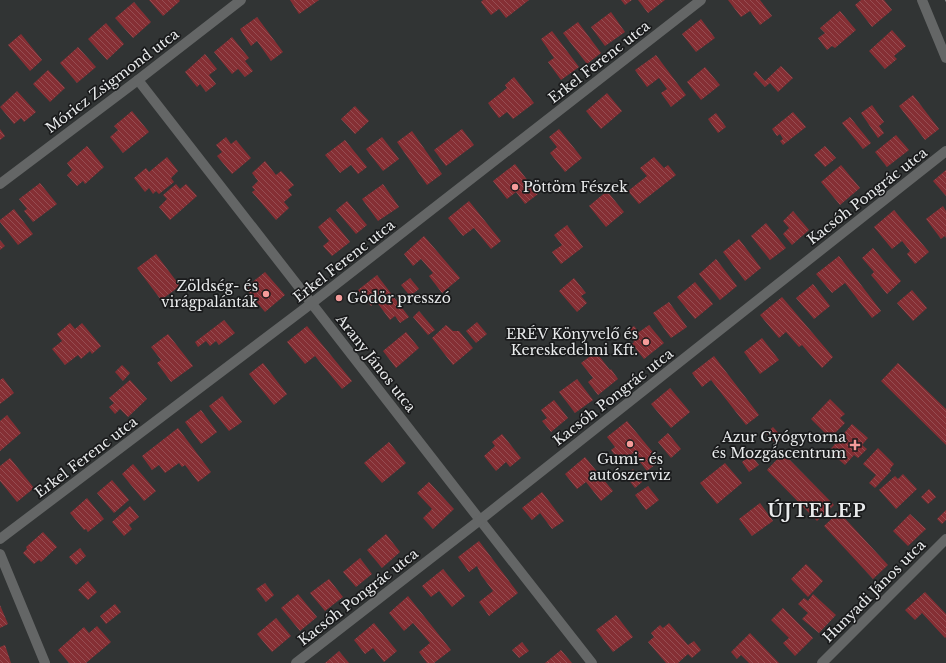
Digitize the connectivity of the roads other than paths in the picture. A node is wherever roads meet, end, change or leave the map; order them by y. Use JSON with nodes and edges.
{"nodes":[{"id":1,"x":241,"y":0,"type":"edge"},
{"id":2,"x":701,"y":0,"type":"edge"},
{"id":3,"x":922,"y":0,"type":"edge"},
{"id":4,"x":946,"y":58,"type":"edge"},
{"id":5,"x":138,"y":80,"type":"junction"},
{"id":6,"x":946,"y":151,"type":"edge"},
{"id":7,"x":0,"y":184,"type":"edge"},
{"id":8,"x":312,"y":303,"type":"junction"},
{"id":9,"x":480,"y":520,"type":"junction"},
{"id":10,"x":0,"y":539,"type":"edge"},
{"id":11,"x":946,"y":539,"type":"edge"},
{"id":12,"x":0,"y":554,"type":"edge"},
{"id":13,"x":45,"y":663,"type":"edge"},
{"id":14,"x":296,"y":663,"type":"edge"},
{"id":15,"x":592,"y":663,"type":"edge"},
{"id":16,"x":822,"y":663,"type":"edge"}],
"edges":[{"from":1,"to":5,"type":"street","name":"Móricz Zsigmond utca"},
{"from":2,"to":8,"type":"street","name":"Erkel Ferenc utca"},
{"from":3,"to":4,"type":"street"},
{"from":5,"to":7,"type":"street","name":"Móricz Zsigmond utca"},
{"from":5,"to":8,"type":"street","name":"Arany János utca"},
{"from":6,"to":9,"type":"street","name":"Kacsóh Pongrác utca"},
{"from":8,"to":9,"type":"street","name":"Arany János utca"},
{"from":8,"to":10,"type":"street","name":"Erkel Ferenc utca"},
{"from":9,"to":14,"type":"street","name":"Kacsóh Pongrác utca"},
{"from":9,"to":15,"type":"street","name":"Arany János utca"},
{"from":11,"to":16,"type":"street","name":"Hunyadi János utca"},
{"from":12,"to":13,"type":"street"}]}
